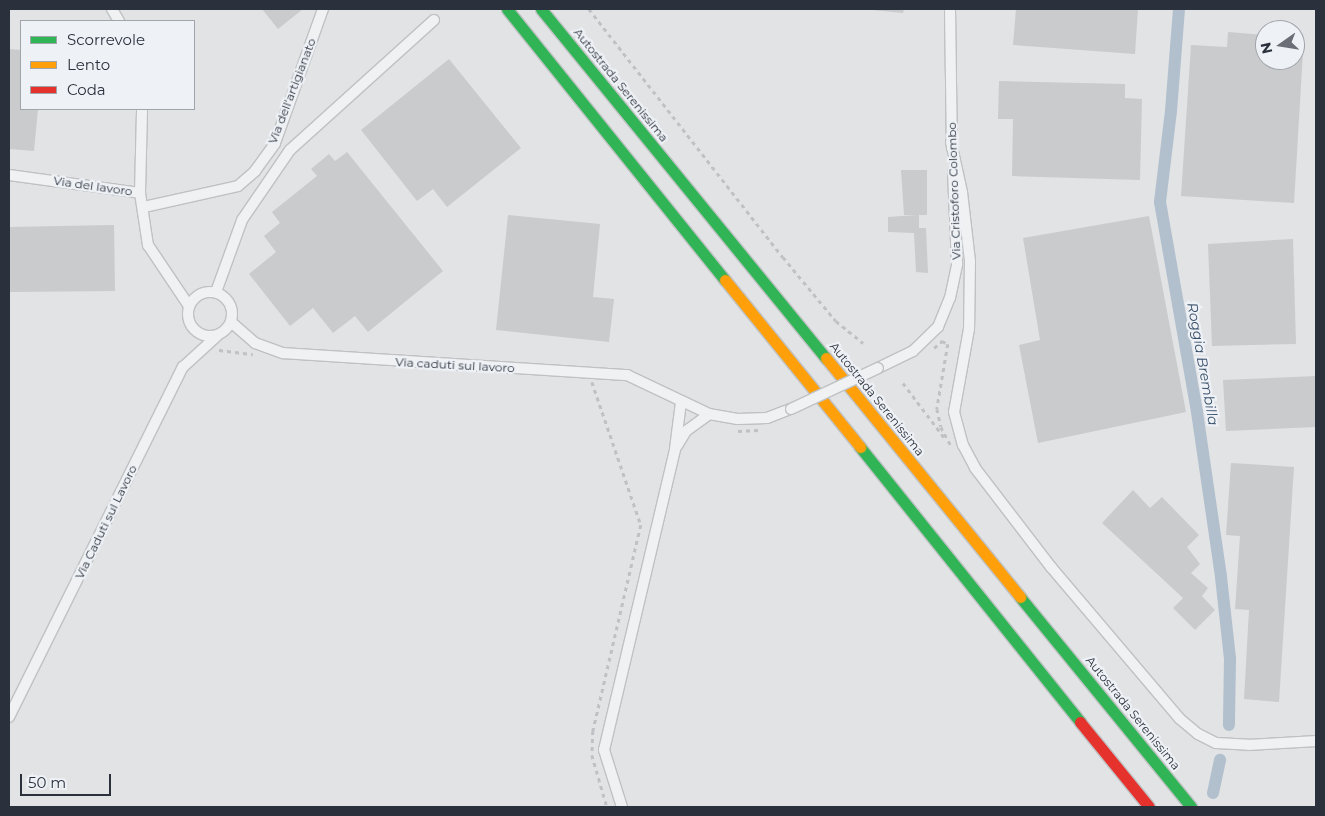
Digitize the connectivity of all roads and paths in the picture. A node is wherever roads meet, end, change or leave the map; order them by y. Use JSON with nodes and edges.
{"nodes":[{"id":1,"x":112,"y":9,"type":"edge"},
{"id":2,"x":323,"y":9,"type":"edge"},
{"id":3,"x":507,"y":9,"type":"edge"},
{"id":4,"x":541,"y":9,"type":"edge"},
{"id":5,"x":589,"y":9,"type":"edge"},
{"id":6,"x":950,"y":9,"type":"edge"},
{"id":7,"x":118,"y":20,"type":"edge"},
{"id":8,"x":434,"y":20,"type":"dead end"},
{"id":9,"x":142,"y":110,"type":"edge"},
{"id":10,"x":951,"y":142,"type":"junction"},
{"id":11,"x":9,"y":175,"type":"edge"},
{"id":12,"x":140,"y":193,"type":"junction"},
{"id":13,"x":144,"y":207,"type":"junction"},
{"id":14,"x":216,"y":292,"type":"junction"},
{"id":15,"x":189,"y":306,"type":"junction"},
{"id":16,"x":231,"y":322,"type":"junction"},
{"id":17,"x":217,"y":336,"type":"junction"},
{"id":18,"x":863,"y":343,"type":"dead end"},
{"id":19,"x":214,"y":350,"type":"dead end"},
{"id":20,"x":262,"y":355,"type":"dead end"},
{"id":21,"x":600,"y":379,"type":"dead end"},
{"id":22,"x":903,"y":383,"type":"dead end"},
{"id":23,"x":680,"y":402,"type":"junction"},
{"id":24,"x":791,"y":409,"type":"joint"},
{"id":25,"x":709,"y":414,"type":"junction"},
{"id":26,"x":761,"y":429,"type":"dead end"},
{"id":27,"x":734,"y":430,"type":"dead end"},
{"id":28,"x":946,"y":438,"type":"dead end"},
{"id":29,"x":675,"y":449,"type":"junction"},
{"id":30,"x":9,"y":718,"type":"edge"},
{"id":31,"x":1316,"y":741,"type":"edge"},
{"id":32,"x":607,"y":807,"type":"edge"},
{"id":33,"x":622,"y":807,"type":"edge"},
{"id":34,"x":1150,"y":807,"type":"edge"},
{"id":35,"x":1191,"y":807,"type":"edge"}],
"edges":[{"from":1,"to":7,"type":"street"},
{"from":2,"to":13,"type":"street","name":"Via dell'artigianato"},
{"from":3,"to":34,"type":"highway"},
{"from":4,"to":35,"type":"highway","name":"Autostrada Serenissima"},
{"from":5,"to":18,"type":"path"},
{"from":6,"to":10,"type":"street","name":"Via Cristoforo Colombo"},
{"from":8,"to":14,"type":"street"},
{"from":9,"to":12,"type":"street"},
{"from":10,"to":24,"type":"street","name":"Via Cristoforo Colombo","bridge":true},
{"from":10,"to":31,"type":"street"},
{"from":11,"to":12,"type":"street","name":"Via del lavoro"},
{"from":12,"to":13,"type":"street","name":"Via del lavoro"},
{"from":13,"to":15,"type":"street","name":"Via del lavoro"},
{"from":14,"to":15,"type":"street"},
{"from":14,"to":16,"type":"street"},
{"from":15,"to":17,"type":"street"},
{"from":16,"to":17,"type":"street","name":"Via Caduti sul Lavoro"},
{"from":16,"to":23,"type":"street","name":"Via caduti sul lavoro"},
{"from":17,"to":30,"type":"street","name":"Via Caduti sul Lavoro"},
{"from":19,"to":20,"type":"path"},
{"from":21,"to":32,"type":"path"},
{"from":22,"to":28,"type":"path"},
{"from":23,"to":25,"type":"street","name":"Via caduti sul lavoro"},
{"from":23,"to":29,"type":"street"},
{"from":24,"to":25,"type":"street","name":"Via caduti sul lavoro"},
{"from":25,"to":29,"type":"street"},
{"from":26,"to":27,"type":"path"},
{"from":29,"to":33,"type":"street"}]}
